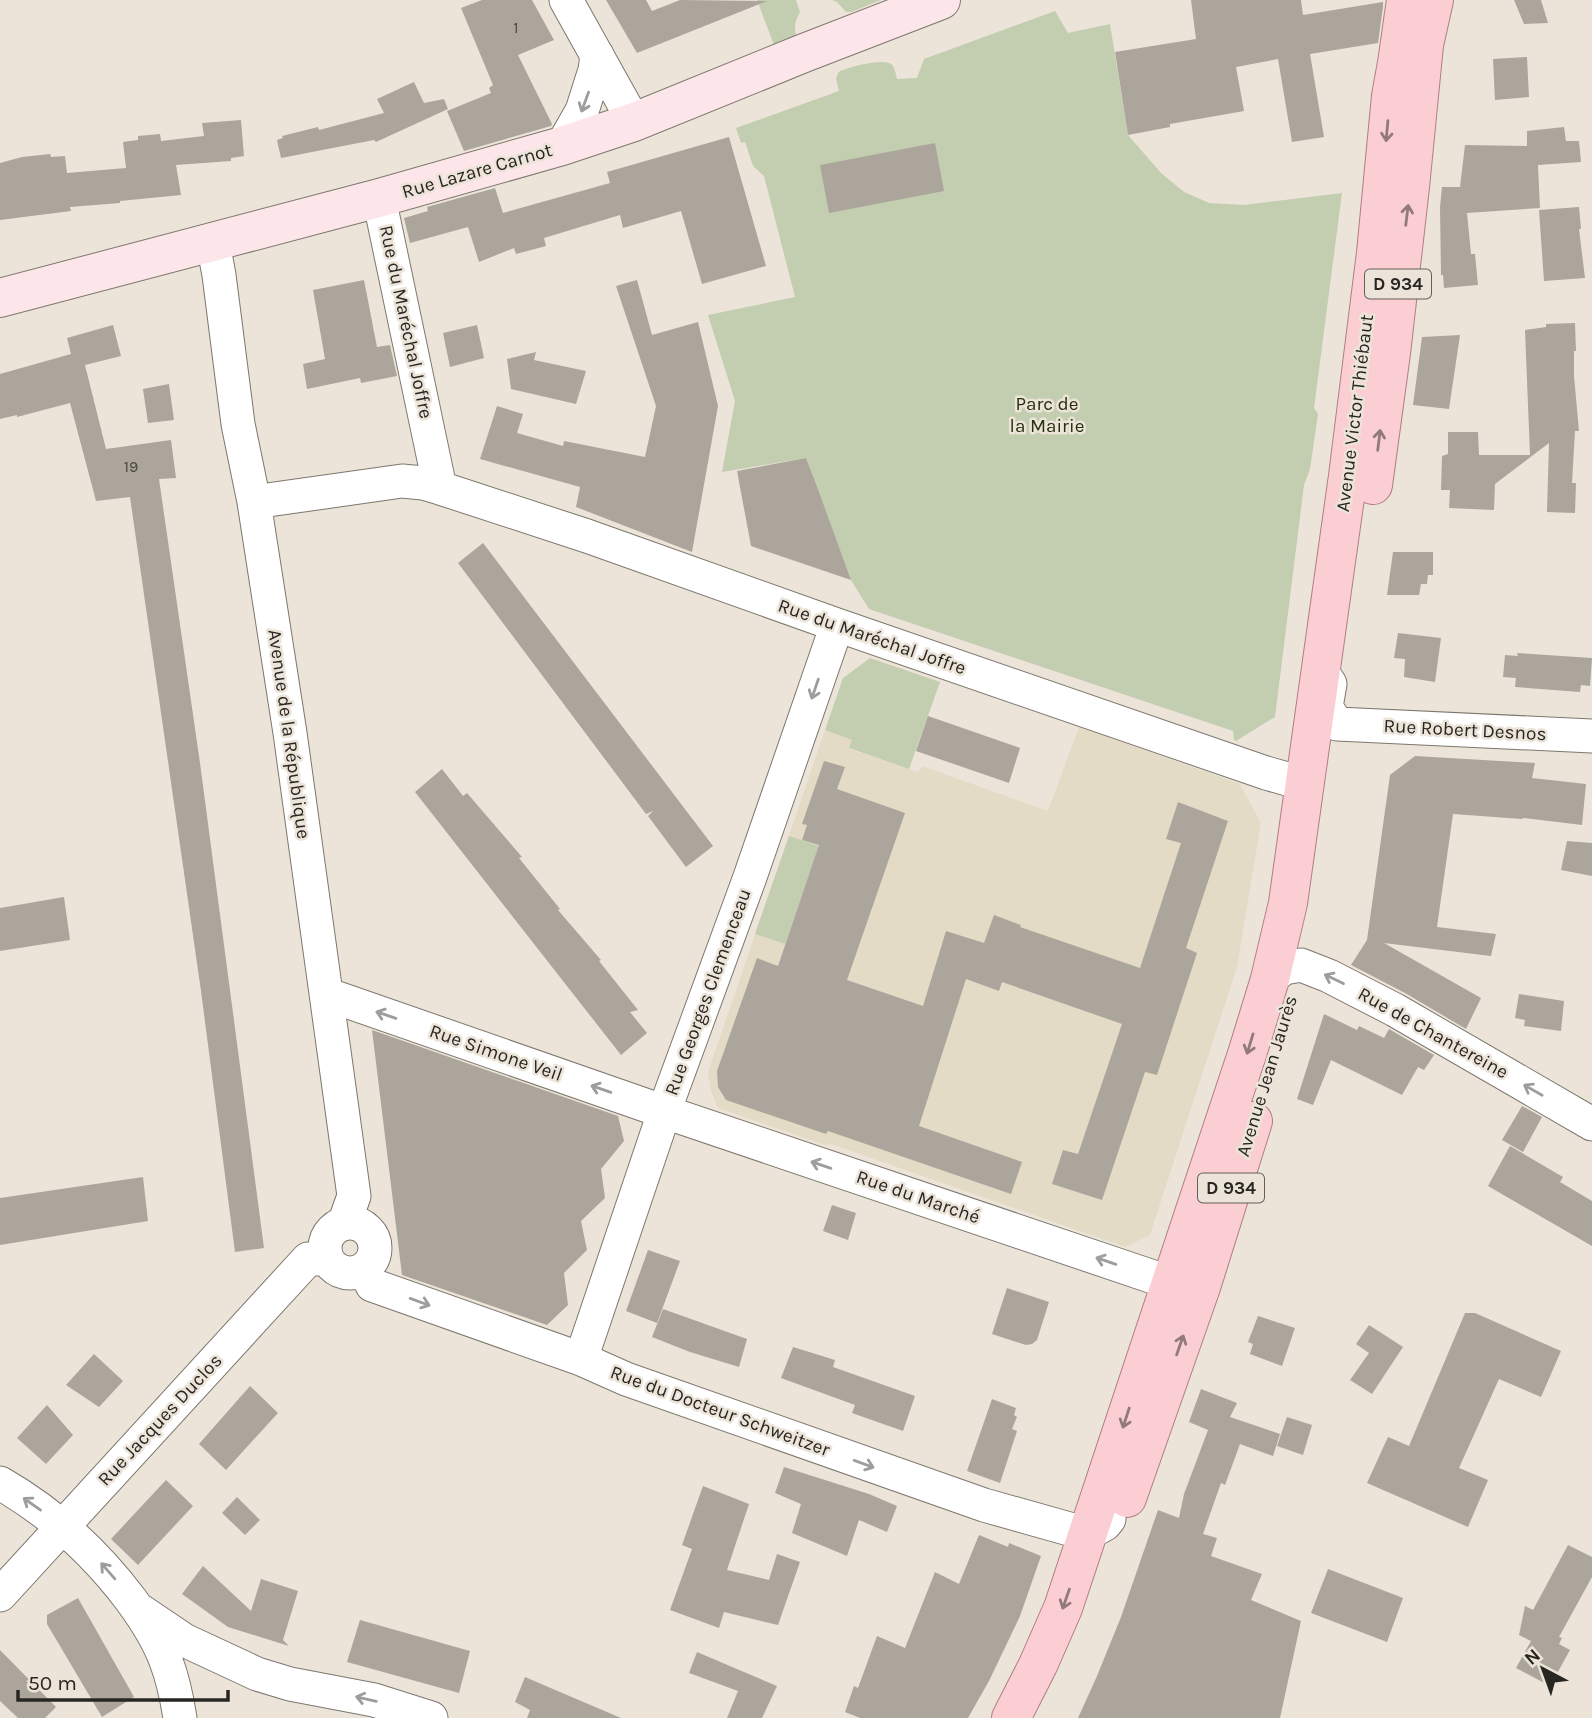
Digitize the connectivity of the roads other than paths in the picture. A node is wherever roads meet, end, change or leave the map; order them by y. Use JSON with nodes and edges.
{"nodes":[{"id":1,"x":566,"y":0,"type":"edge"},
{"id":2,"x":941,"y":0,"type":"edge"},
{"id":3,"x":1406,"y":0,"type":"edge"},
{"id":4,"x":1426,"y":12,"type":"edge"},
{"id":5,"x":597,"y":55,"type":"junction"},
{"id":6,"x":634,"y":122,"type":"junction"},
{"id":7,"x":562,"y":146,"type":"junction"},
{"id":8,"x":379,"y":198,"type":"junction"},
{"id":9,"x":213,"y":243,"type":"junction"},
{"id":10,"x":0,"y":298,"type":"edge"},
{"id":11,"x":1348,"y":476,"type":"junction"},
{"id":12,"x":440,"y":488,"type":"junction"},
{"id":13,"x":254,"y":502,"type":"junction"},
{"id":14,"x":1363,"y":532,"type":"junction"},
{"id":15,"x":837,"y":625,"type":"junction"},
{"id":16,"x":1321,"y":670,"type":"junction"},
{"id":17,"x":1337,"y":723,"type":"junction"},
{"id":18,"x":1592,"y":736,"type":"edge"},
{"id":19,"x":1305,"y":784,"type":"junction"},
{"id":20,"x":1285,"y":972,"type":"junction"},
{"id":21,"x":326,"y":994,"type":"junction"},
{"id":22,"x":665,"y":1112,"type":"junction"},
{"id":23,"x":1592,"y":1124,"type":"edge"},
{"id":24,"x":344,"y":1224,"type":"junction"},
{"id":25,"x":327,"y":1259,"type":"junction"},
{"id":26,"x":365,"y":1269,"type":"junction"},
{"id":27,"x":1171,"y":1283,"type":"junction"},
{"id":28,"x":581,"y":1359,"type":"junction"},
{"id":29,"x":0,"y":1483,"type":"edge"},
{"id":30,"x":1128,"y":1497,"type":"junction"},
{"id":31,"x":63,"y":1526,"type":"junction"},
{"id":32,"x":1087,"y":1534,"type":"junction"},
{"id":33,"x":0,"y":1595,"type":"edge"},
{"id":34,"x":138,"y":1609,"type":"junction"},
{"id":35,"x":180,"y":1718,"type":"edge"},
{"id":36,"x":431,"y":1718,"type":"edge"},
{"id":37,"x":1011,"y":1718,"type":"edge"},
{"id":38,"x":1041,"y":1718,"type":"edge"}],
"edges":[{"from":1,"to":5,"type":"street"},
{"from":2,"to":6,"type":"street","name":"Rue Lazare Carnot"},
{"from":3,"to":11,"type":"main road","name":"Avenue Victor Thiébaut","number":"D 934","one_way":true},
{"from":14,"to":4,"type":"main road","name":"Avenue Victor Thiébaut","number":"D 934","one_way":true},
{"from":5,"to":6,"type":"street"},
{"from":5,"to":7,"type":"street","one_way":true},
{"from":6,"to":7,"type":"street","name":"Rue Lazare Carnot"},
{"from":7,"to":8,"type":"street","name":"Rue Lazare Carnot"},
{"from":8,"to":9,"type":"street","name":"Rue Lazare Carnot"},
{"from":8,"to":12,"type":"street","name":"Rue du Maréchal Joffre"},
{"from":9,"to":10,"type":"street","name":"Rue Lazare Carnot"},
{"from":9,"to":13,"type":"street","name":"Avenue de la République"},
{"from":11,"to":14,"type":"street"},
{"from":11,"to":16,"type":"main road","name":"Avenue Victor Thiébaut","number":"D 934"},
{"from":12,"to":13,"type":"street","name":"Rue du Maréchal Joffre"},
{"from":12,"to":15,"type":"street","name":"Rue du Maréchal Joffre"},
{"from":13,"to":21,"type":"street","name":"Avenue de la République"},
{"from":14,"to":17,"type":"main road","name":"Avenue Victor Thiébaut","number":"D 934"},
{"from":15,"to":19,"type":"street","name":"Rue du Maréchal Joffre"},
{"from":15,"to":22,"type":"street","name":"Rue Georges Clemenceau","one_way":true},
{"from":16,"to":17,"type":"street"},
{"from":16,"to":19,"type":"main road","name":"Avenue Victor Thiébaut","number":"D 934"},
{"from":17,"to":18,"type":"street","name":"Rue Robert Desnos"},
{"from":17,"to":20,"type":"main road","name":"Avenue Jean Jaurès","number":"D 934"},
{"from":19,"to":20,"type":"main road","name":"Avenue Jean Jaurès","number":"D 934"},
{"from":23,"to":20,"type":"street","name":"Rue de Chantereine","one_way":true},
{"from":20,"to":27,"type":"main road","name":"Avenue Jean Jaurès","number":"D 934","one_way":true},
{"from":30,"to":20,"type":"main road","name":"Avenue Jean Jaurès","number":"D 934","one_way":true},
{"from":22,"to":21,"type":"street","name":"Rue Simone Veil","one_way":true},
{"from":21,"to":24,"type":"street","name":"Avenue de la République"},
{"from":27,"to":22,"type":"street","name":"Rue du Marché","one_way":true},
{"from":22,"to":28,"type":"street","name":"Rue Georges Clemenceau"},
{"from":24,"to":25,"type":"street"},
{"from":24,"to":26,"type":"street"},
{"from":25,"to":26,"type":"street"},
{"from":25,"to":31,"type":"street","name":"Rue Jacques Duclos"},
{"from":26,"to":28,"type":"street","name":"Rue du Docteur Schweitzer","one_way":true},
{"from":27,"to":32,"type":"main road","name":"Avenue Jean Jaurès","number":"D 934","one_way":true},
{"from":28,"to":32,"type":"street","name":"Rue du Docteur Schweitzer","one_way":true},
{"from":31,"to":29,"type":"street","one_way":true},
{"from":30,"to":32,"type":"street","name":"Avenue Jean Jaurès"},
{"from":30,"to":38,"type":"main road","name":"Avenue Jean Jaurès","number":"D 934"},
{"from":31,"to":33,"type":"street","name":"Rue Jacques Duclos"},
{"from":34,"to":31,"type":"street","one_way":true},
{"from":32,"to":37,"type":"main road","name":"Avenue Jean Jaurès","number":"D 934","one_way":true},
{"from":34,"to":35,"type":"street"},
{"from":36,"to":34,"type":"street","one_way":true}]}
